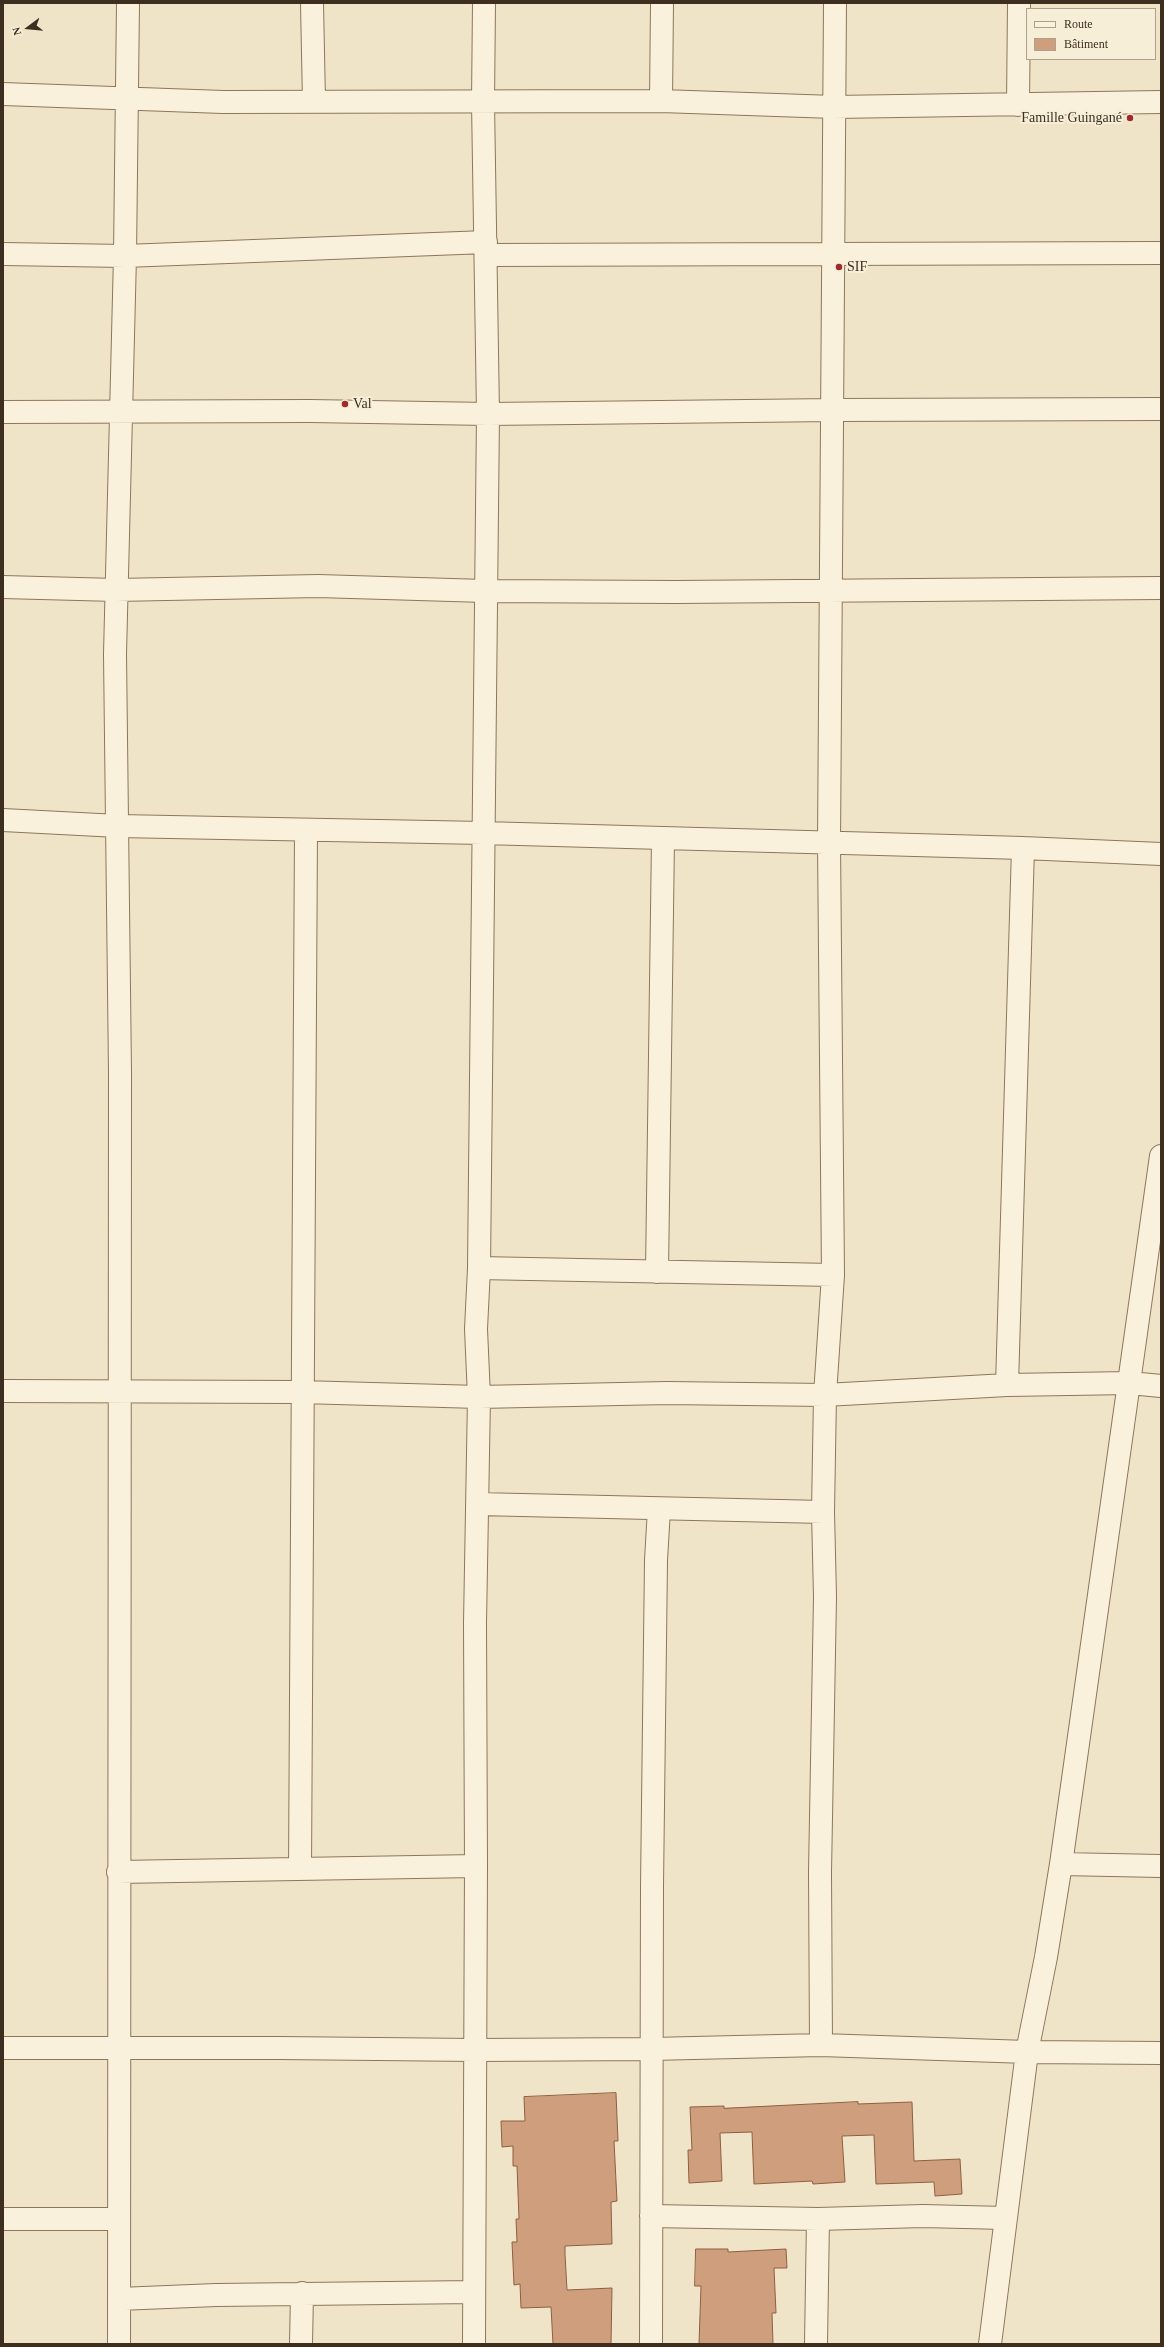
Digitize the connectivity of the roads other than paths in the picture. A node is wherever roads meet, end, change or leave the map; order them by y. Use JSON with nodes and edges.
{"nodes":[{"id":1,"x":128,"y":3,"type":"edge"},
{"id":2,"x":312,"y":3,"type":"edge"},
{"id":3,"x":484,"y":3,"type":"edge"},
{"id":4,"x":662,"y":3,"type":"edge"},
{"id":5,"x":835,"y":3,"type":"edge"},
{"id":6,"x":1019,"y":3,"type":"edge"},
{"id":7,"x":3,"y":94,"type":"edge"},
{"id":8,"x":128,"y":98,"type":"junction"},
{"id":9,"x":661,"y":101,"type":"junction"},
{"id":10,"x":314,"y":102,"type":"junction"},
{"id":11,"x":483,"y":102,"type":"junction"},
{"id":12,"x":1161,"y":102,"type":"edge"},
{"id":13,"x":1018,"y":105,"type":"junction"},
{"id":14,"x":834,"y":107,"type":"junction"},
{"id":15,"x":486,"y":248,"type":"junction"},
{"id":16,"x":832,"y":253,"type":"junction"},
{"id":17,"x":1161,"y":253,"type":"edge"},
{"id":18,"x":3,"y":254,"type":"edge"},
{"id":19,"x":125,"y":256,"type":"junction"},
{"id":20,"x":833,"y":410,"type":"junction"},
{"id":21,"x":1161,"y":410,"type":"edge"},
{"id":22,"x":3,"y":412,"type":"edge"},
{"id":23,"x":121,"y":412,"type":"junction"},
{"id":24,"x":488,"y":414,"type":"junction"},
{"id":25,"x":3,"y":587,"type":"edge"},
{"id":26,"x":1161,"y":588,"type":"edge"},
{"id":27,"x":830,"y":589,"type":"junction"},
{"id":28,"x":116,"y":590,"type":"junction"},
{"id":29,"x":485,"y":591,"type":"junction"},
{"id":30,"x":3,"y":820,"type":"edge"},
{"id":31,"x":118,"y":826,"type":"junction"},
{"id":32,"x":306,"y":831,"type":"junction"},
{"id":33,"x":483,"y":833,"type":"junction"},
{"id":34,"x":663,"y":839,"type":"junction"},
{"id":35,"x":829,"y":843,"type":"junction"},
{"id":36,"x":1023,"y":848,"type":"junction"},
{"id":37,"x":1161,"y":854,"type":"edge"},
{"id":38,"x":1161,"y":1156,"type":"edge"},
{"id":39,"x":479,"y":1268,"type":"junction"},
{"id":40,"x":657,"y":1272,"type":"junction"},
{"id":41,"x":833,"y":1275,"type":"junction"},
{"id":42,"x":1130,"y":1383,"type":"junction"},
{"id":43,"x":1007,"y":1385,"type":"junction"},
{"id":44,"x":1161,"y":1386,"type":"edge"},
{"id":45,"x":3,"y":1391,"type":"edge"},
{"id":46,"x":119,"y":1391,"type":"junction"},
{"id":47,"x":301,"y":1392,"type":"junction"},
{"id":48,"x":825,"y":1395,"type":"junction"},
{"id":49,"x":478,"y":1397,"type":"junction"},
{"id":50,"x":478,"y":1504,"type":"junction"},
{"id":51,"x":659,"y":1509,"type":"junction"},
{"id":52,"x":823,"y":1512,"type":"junction"},
{"id":53,"x":1060,"y":1864,"type":"junction"},
{"id":54,"x":476,"y":1866,"type":"junction"},
{"id":55,"x":1161,"y":1866,"type":"edge"},
{"id":56,"x":300,"y":1869,"type":"junction"},
{"id":57,"x":118,"y":1872,"type":"junction"},
{"id":58,"x":821,"y":2045,"type":"junction"},
{"id":59,"x":3,"y":2048,"type":"edge"},
{"id":60,"x":118,"y":2048,"type":"junction"},
{"id":61,"x":652,"y":2049,"type":"junction"},
{"id":62,"x":475,"y":2050,"type":"junction"},
{"id":63,"x":1028,"y":2052,"type":"junction"},
{"id":64,"x":1161,"y":2054,"type":"edge"},
{"id":65,"x":651,"y":2216,"type":"junction"},
{"id":66,"x":1005,"y":2218,"type":"junction"},
{"id":67,"x":3,"y":2219,"type":"edge"},
{"id":68,"x":818,"y":2219,"type":"junction"},
{"id":69,"x":119,"y":2220,"type":"junction"},
{"id":70,"x":474,"y":2292,"type":"junction"},
{"id":71,"x":302,"y":2293,"type":"junction"},
{"id":72,"x":119,"y":2299,"type":"junction"},
{"id":73,"x":119,"y":2344,"type":"edge"},
{"id":74,"x":301,"y":2344,"type":"edge"},
{"id":75,"x":474,"y":2344,"type":"edge"},
{"id":76,"x":651,"y":2344,"type":"edge"},
{"id":77,"x":816,"y":2344,"type":"edge"},
{"id":78,"x":990,"y":2344,"type":"edge"}],
"edges":[{"from":1,"to":8,"type":"street"},
{"from":2,"to":10,"type":"street"},
{"from":3,"to":11,"type":"street"},
{"from":4,"to":9,"type":"street"},
{"from":5,"to":14,"type":"street"},
{"from":6,"to":13,"type":"street"},
{"from":7,"to":8,"type":"street"},
{"from":8,"to":10,"type":"street"},
{"from":8,"to":19,"type":"street"},
{"from":9,"to":11,"type":"street"},
{"from":9,"to":14,"type":"street"},
{"from":10,"to":11,"type":"street"},
{"from":11,"to":15,"type":"street"},
{"from":12,"to":13,"type":"street"},
{"from":13,"to":14,"type":"street"},
{"from":14,"to":16,"type":"street"},
{"from":15,"to":16,"type":"street"},
{"from":15,"to":19,"type":"street"},
{"from":15,"to":24,"type":"street"},
{"from":16,"to":17,"type":"street"},
{"from":16,"to":20,"type":"street"},
{"from":18,"to":19,"type":"street"},
{"from":19,"to":23,"type":"street"},
{"from":20,"to":21,"type":"street"},
{"from":20,"to":24,"type":"street"},
{"from":20,"to":27,"type":"street"},
{"from":22,"to":23,"type":"street"},
{"from":23,"to":24,"type":"street"},
{"from":23,"to":28,"type":"street"},
{"from":24,"to":29,"type":"street"},
{"from":25,"to":28,"type":"street"},
{"from":26,"to":27,"type":"street"},
{"from":27,"to":29,"type":"street"},
{"from":27,"to":35,"type":"street"},
{"from":28,"to":29,"type":"street"},
{"from":28,"to":31,"type":"street"},
{"from":29,"to":33,"type":"street"},
{"from":30,"to":31,"type":"street"},
{"from":31,"to":32,"type":"street"},
{"from":31,"to":46,"type":"street"},
{"from":32,"to":33,"type":"street"},
{"from":32,"to":47,"type":"street"},
{"from":33,"to":34,"type":"street"},
{"from":33,"to":39,"type":"street"},
{"from":34,"to":35,"type":"street"},
{"from":34,"to":40,"type":"street"},
{"from":35,"to":36,"type":"street"},
{"from":35,"to":41,"type":"street"},
{"from":36,"to":37,"type":"street"},
{"from":36,"to":43,"type":"street"},
{"from":38,"to":42,"type":"street"},
{"from":39,"to":40,"type":"street"},
{"from":39,"to":49,"type":"street"},
{"from":40,"to":41,"type":"street"},
{"from":41,"to":48,"type":"street"},
{"from":42,"to":43,"type":"street"},
{"from":42,"to":44,"type":"street"},
{"from":42,"to":53,"type":"street"},
{"from":43,"to":48,"type":"street"},
{"from":45,"to":46,"type":"street"},
{"from":46,"to":47,"type":"street"},
{"from":46,"to":57,"type":"street"},
{"from":47,"to":49,"type":"street"},
{"from":47,"to":56,"type":"street"},
{"from":48,"to":49,"type":"street"},
{"from":48,"to":52,"type":"street"},
{"from":49,"to":50,"type":"street"},
{"from":50,"to":51,"type":"street"},
{"from":50,"to":54,"type":"street"},
{"from":51,"to":52,"type":"street"},
{"from":51,"to":61,"type":"street"},
{"from":52,"to":58,"type":"street"},
{"from":53,"to":55,"type":"street"},
{"from":53,"to":63,"type":"street"},
{"from":54,"to":56,"type":"street"},
{"from":54,"to":62,"type":"street"},
{"from":56,"to":57,"type":"street"},
{"from":57,"to":60,"type":"street"},
{"from":58,"to":61,"type":"street"},
{"from":58,"to":63,"type":"street"},
{"from":59,"to":60,"type":"street"},
{"from":60,"to":62,"type":"street"},
{"from":60,"to":69,"type":"street"},
{"from":61,"to":62,"type":"street"},
{"from":61,"to":65,"type":"street"},
{"from":62,"to":70,"type":"street"},
{"from":63,"to":64,"type":"street"},
{"from":63,"to":66,"type":"street"},
{"from":65,"to":68,"type":"street"},
{"from":65,"to":76,"type":"street"},
{"from":66,"to":68,"type":"street"},
{"from":66,"to":78,"type":"street"},
{"from":67,"to":69,"type":"street"},
{"from":68,"to":77,"type":"street"},
{"from":69,"to":72,"type":"street"},
{"from":70,"to":71,"type":"street"},
{"from":70,"to":75,"type":"street"},
{"from":71,"to":72,"type":"street"},
{"from":71,"to":74,"type":"street"},
{"from":72,"to":73,"type":"street"}]}
